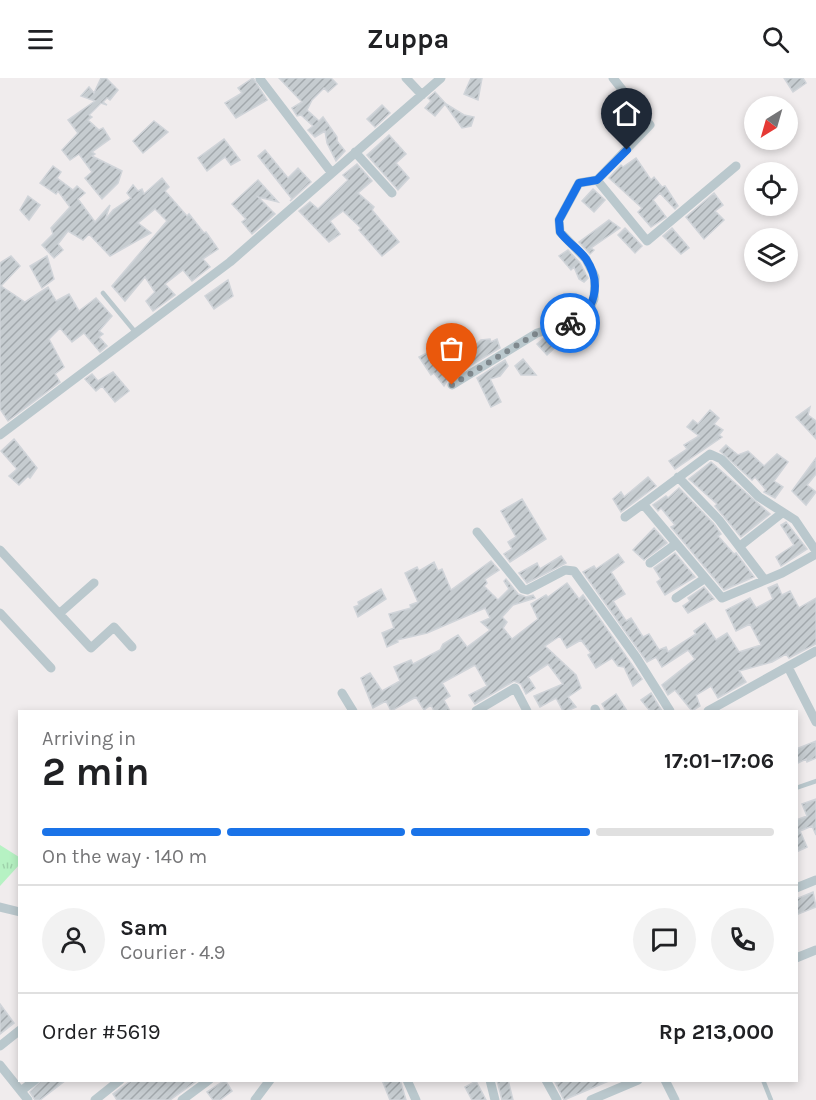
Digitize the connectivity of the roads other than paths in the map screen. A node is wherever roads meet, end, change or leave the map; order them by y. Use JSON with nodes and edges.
{"nodes":[{"id":1,"x":406,"y":78,"type":"edge"},
{"id":2,"x":441,"y":78,"type":"edge"},
{"id":3,"x":613,"y":78,"type":"edge"},
{"id":4,"x":260,"y":79,"type":"edge"},
{"id":5,"x":422,"y":95,"type":"junction"},
{"id":6,"x":355,"y":152,"type":"junction"},
{"id":7,"x":736,"y":166,"type":"dead end"},
{"id":8,"x":331,"y":172,"type":"junction"},
{"id":9,"x":597,"y":180,"type":"junction"},
{"id":10,"x":392,"y":193,"type":"dead end"},
{"id":11,"x":103,"y":293,"type":"dead end"},
{"id":12,"x":136,"y":333,"type":"junction"},
{"id":13,"x":452,"y":385,"type":"dead end"},
{"id":14,"x":0,"y":435,"type":"edge"},
{"id":15,"x":678,"y":477,"type":"junction"},
{"id":16,"x":642,"y":504,"type":"junction"},
{"id":17,"x":782,"y":513,"type":"junction"},
{"id":18,"x":625,"y":517,"type":"dead end"},
{"id":19,"x":477,"y":532,"type":"dead end"},
{"id":20,"x":676,"y":544,"type":"junction"},
{"id":21,"x":740,"y":546,"type":"junction"},
{"id":22,"x":0,"y":550,"type":"edge"},
{"id":23,"x":816,"y":553,"type":"edge"},
{"id":24,"x":650,"y":563,"type":"dead end"},
{"id":25,"x":704,"y":579,"type":"junction"},
{"id":26,"x":764,"y":579,"type":"junction"},
{"id":27,"x":94,"y":583,"type":"dead end"},
{"id":28,"x":676,"y":598,"type":"dead end"},
{"id":29,"x":0,"y":613,"type":"edge"},
{"id":30,"x":60,"y":613,"type":"junction"},
{"id":31,"x":132,"y":647,"type":"dead end"},
{"id":32,"x":816,"y":651,"type":"edge"},
{"id":33,"x":788,"y":667,"type":"junction"},
{"id":34,"x":51,"y":668,"type":"dead end"},
{"id":35,"x":342,"y":693,"type":"dead end"},
{"id":36,"x":352,"y":710,"type":"edge"},
{"id":37,"x":478,"y":710,"type":"edge"},
{"id":38,"x":526,"y":710,"type":"edge"},
{"id":39,"x":669,"y":710,"type":"edge"},
{"id":40,"x":710,"y":710,"type":"edge"},
{"id":41,"x":816,"y":722,"type":"edge"},
{"id":42,"x":816,"y":781,"type":"edge"},
{"id":43,"x":798,"y":787,"type":"edge"},
{"id":44,"x":816,"y":880,"type":"edge"},
{"id":45,"x":798,"y":887,"type":"edge"},
{"id":46,"x":0,"y":907,"type":"edge"},
{"id":47,"x":18,"y":912,"type":"edge"},
{"id":48,"x":816,"y":950,"type":"edge"},
{"id":49,"x":798,"y":957,"type":"edge"},
{"id":50,"x":18,"y":1032,"type":"edge"},
{"id":51,"x":0,"y":1046,"type":"edge"},
{"id":52,"x":0,"y":1067,"type":"edge"},
{"id":53,"x":32,"y":1082,"type":"edge"},
{"id":54,"x":118,"y":1082,"type":"edge"},
{"id":55,"x":206,"y":1082,"type":"edge"},
{"id":56,"x":268,"y":1082,"type":"edge"},
{"id":57,"x":408,"y":1082,"type":"edge"},
{"id":58,"x":490,"y":1082,"type":"edge"},
{"id":59,"x":547,"y":1082,"type":"edge"},
{"id":60,"x":633,"y":1082,"type":"edge"},
{"id":61,"x":666,"y":1082,"type":"edge"},
{"id":62,"x":764,"y":1082,"type":"edge"},
{"id":63,"x":21,"y":1091,"type":"junction"},
{"id":64,"x":28,"y":1100,"type":"edge"},
{"id":65,"x":95,"y":1100,"type":"edge"},
{"id":66,"x":182,"y":1100,"type":"edge"},
{"id":67,"x":255,"y":1100,"type":"edge"},
{"id":68,"x":416,"y":1100,"type":"edge"},
{"id":69,"x":495,"y":1100,"type":"edge"},
{"id":70,"x":557,"y":1100,"type":"edge"},
{"id":71,"x":591,"y":1100,"type":"edge"},
{"id":72,"x":675,"y":1100,"type":"edge"},
{"id":73,"x":771,"y":1100,"type":"edge"}],
"edges":[{"from":1,"to":5,"type":"street"},
{"from":2,"to":5,"type":"street"},
{"from":3,"to":9,"type":"street"},
{"from":4,"to":8,"type":"street"},
{"from":5,"to":6,"type":"street"},
{"from":6,"to":8,"type":"street"},
{"from":6,"to":10,"type":"street"},
{"from":7,"to":9,"type":"street"},
{"from":8,"to":12,"type":"street"},
{"from":9,"to":13,"type":"street"},
{"from":11,"to":12,"type":"lane"},
{"from":12,"to":14,"type":"street"},
{"from":15,"to":16,"type":"street"},
{"from":15,"to":17,"type":"street"},
{"from":15,"to":21,"type":"street"},
{"from":16,"to":18,"type":"street"},
{"from":16,"to":20,"type":"street"},
{"from":17,"to":21,"type":"street"},
{"from":17,"to":23,"type":"street"},
{"from":19,"to":39,"type":"street"},
{"from":20,"to":24,"type":"street"},
{"from":20,"to":25,"type":"street"},
{"from":21,"to":26,"type":"street"},
{"from":22,"to":30,"type":"street"},
{"from":23,"to":26,"type":"street"},
{"from":25,"to":26,"type":"street"},
{"from":25,"to":28,"type":"street"},
{"from":27,"to":30,"type":"street"},
{"from":29,"to":34,"type":"street"},
{"from":30,"to":31,"type":"street"},
{"from":32,"to":33,"type":"street"},
{"from":33,"to":40,"type":"street"},
{"from":33,"to":41,"type":"street"},
{"from":35,"to":36,"type":"street"},
{"from":37,"to":38,"type":"street"},
{"from":42,"to":43,"type":"lane"},
{"from":44,"to":45,"type":"street"},
{"from":46,"to":47,"type":"street"},
{"from":48,"to":49,"type":"street"},
{"from":50,"to":51,"type":"street"},
{"from":52,"to":63,"type":"street"},
{"from":53,"to":63,"type":"street"},
{"from":54,"to":65,"type":"street"},
{"from":55,"to":66,"type":"street"},
{"from":56,"to":67,"type":"street"},
{"from":57,"to":68,"type":"street"},
{"from":58,"to":69,"type":"street"},
{"from":59,"to":70,"type":"street"},
{"from":60,"to":71,"type":"street"},
{"from":61,"to":72,"type":"street"},
{"from":62,"to":73,"type":"lane"},
{"from":63,"to":64,"type":"street"}]}
